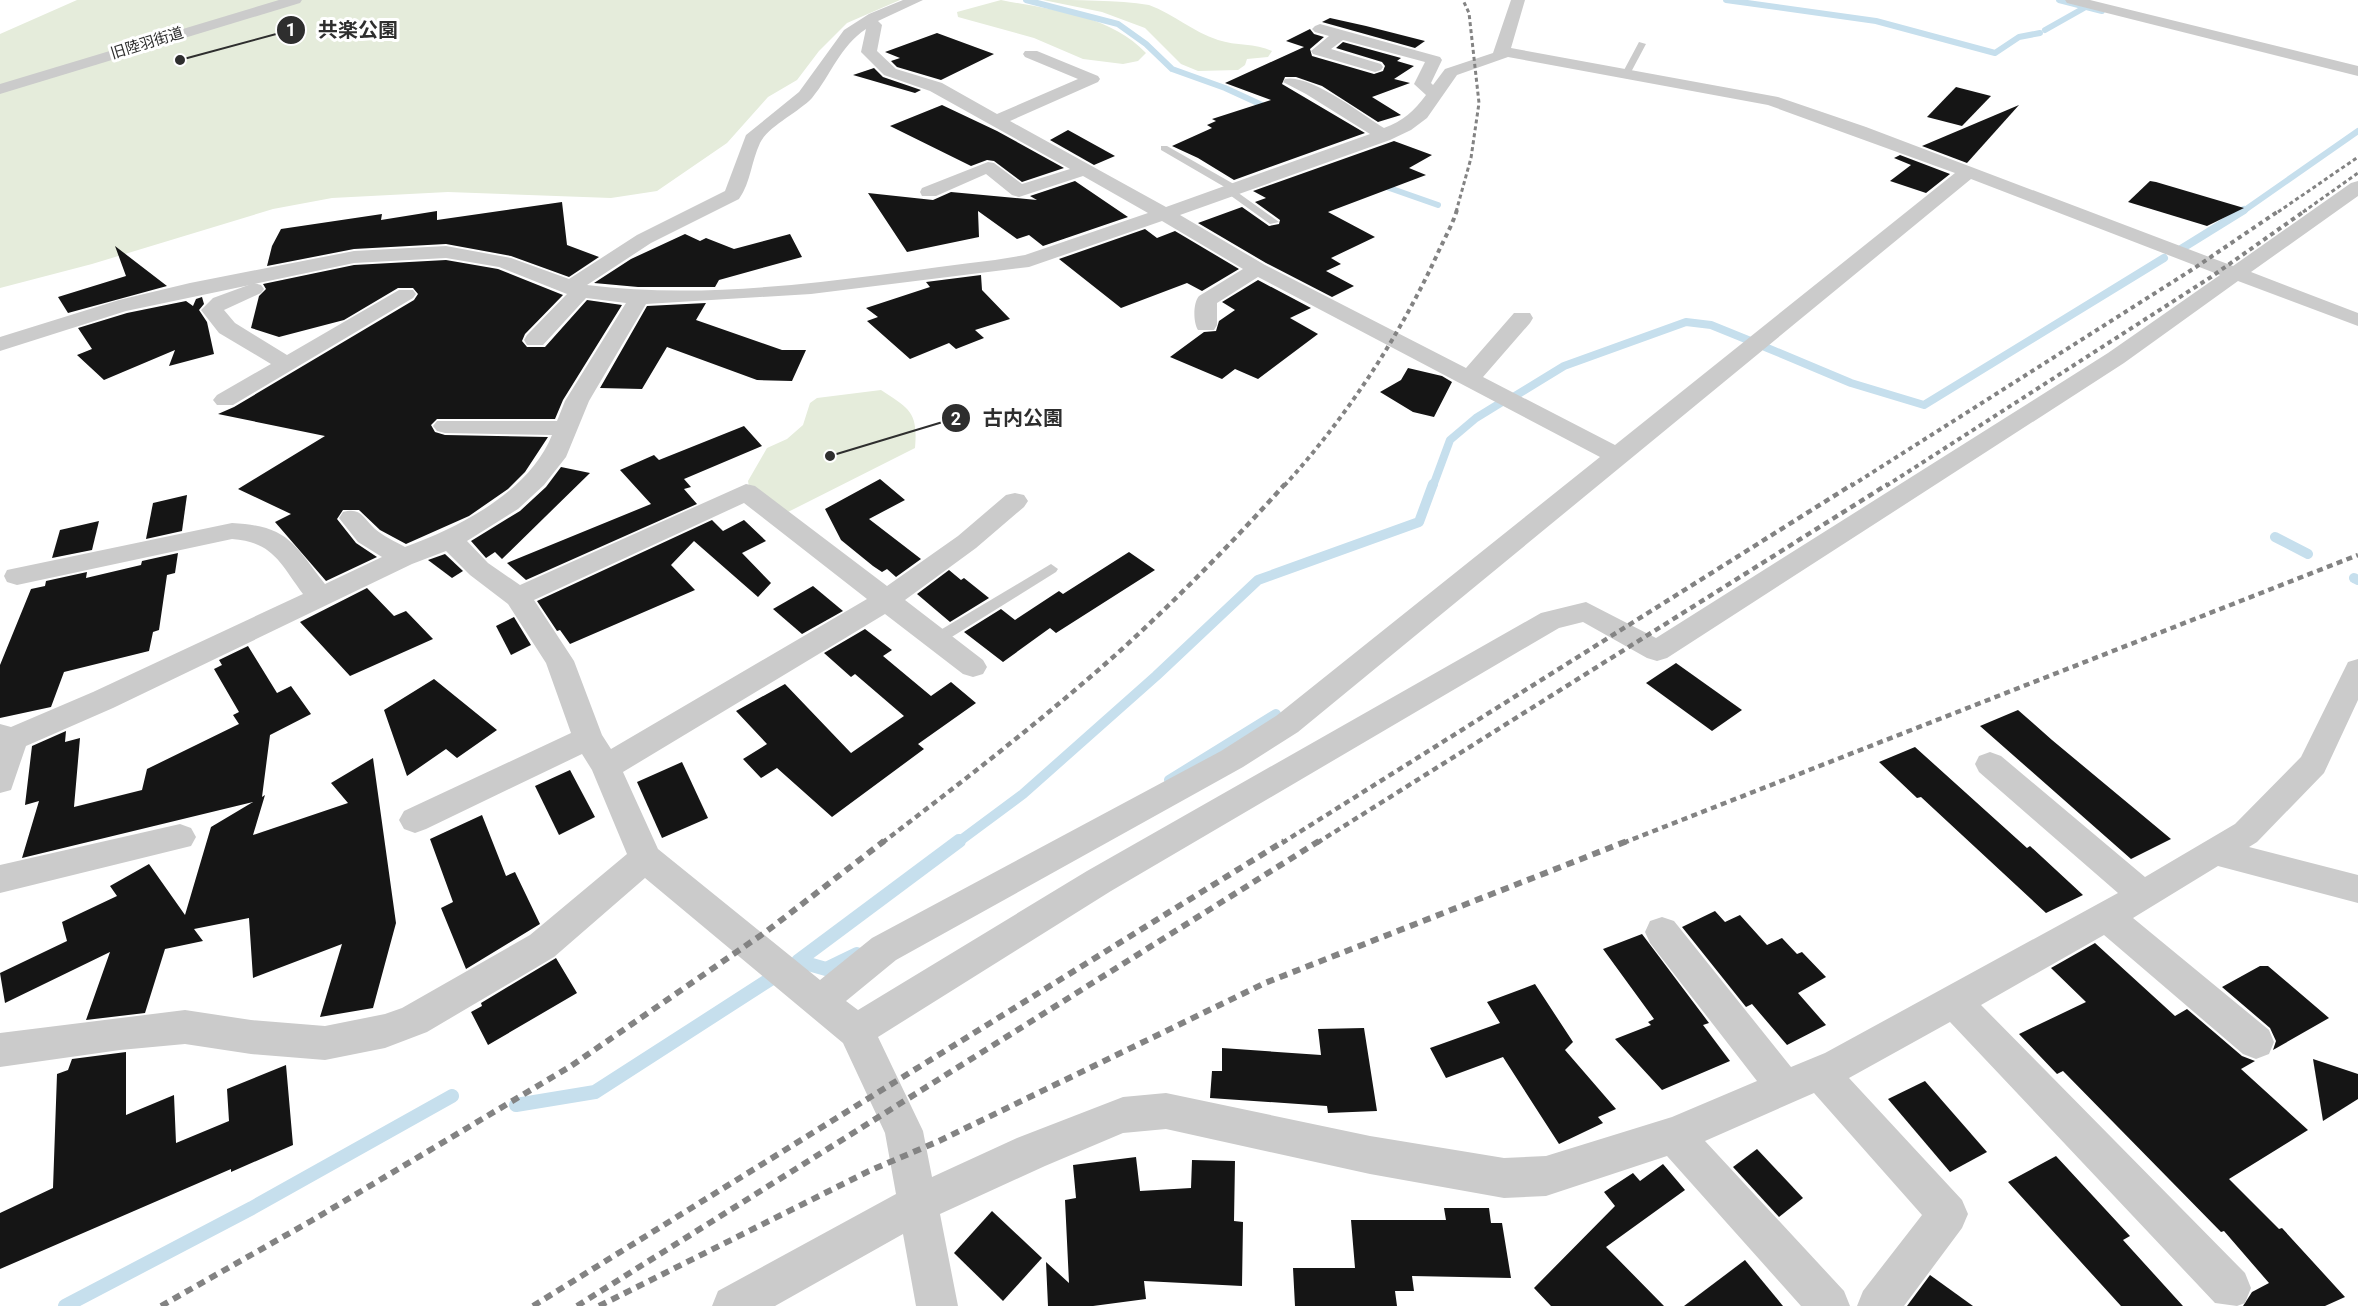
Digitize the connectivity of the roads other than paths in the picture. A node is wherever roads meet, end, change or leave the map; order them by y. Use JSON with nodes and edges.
{"nodes":[{"id":1,"x":295,"y":0,"type":"edge"},
{"id":2,"x":916,"y":0,"type":"edge"},
{"id":3,"x":1518,"y":0,"type":"edge"},
{"id":4,"x":2072,"y":0,"type":"edge"},
{"id":5,"x":2123,"y":6,"type":"edge"},
{"id":6,"x":869,"y":20,"type":"junction"},
{"id":7,"x":1320,"y":29,"type":"dead end"},
{"id":8,"x":1340,"y":35,"type":"junction"},
{"id":9,"x":1642,"y":44,"type":"dead end"},
{"id":10,"x":1503,"y":51,"type":"junction"},
{"id":11,"x":1030,"y":54,"type":"dead end"},
{"id":12,"x":1375,"y":67,"type":"dead end"},
{"id":13,"x":2358,"y":71,"type":"edge"},
{"id":14,"x":1627,"y":72,"type":"junction"},
{"id":15,"x":1291,"y":82,"type":"dead end"},
{"id":16,"x":0,"y":89,"type":"edge"},
{"id":17,"x":1435,"y":94,"type":"junction"},
{"id":18,"x":997,"y":120,"type":"junction"},
{"id":19,"x":1384,"y":136,"type":"junction"},
{"id":20,"x":1164,"y":148,"type":"dead end"},
{"id":21,"x":1084,"y":170,"type":"junction"},
{"id":22,"x":1967,"y":173,"type":"junction"},
{"id":23,"x":2358,"y":187,"type":"edge"},
{"id":24,"x":1233,"y":190,"type":"junction"},
{"id":25,"x":929,"y":192,"type":"dead end"},
{"id":26,"x":1165,"y":214,"type":"junction"},
{"id":27,"x":1274,"y":222,"type":"dead end"},
{"id":28,"x":1258,"y":270,"type":"junction"},
{"id":29,"x":281,"y":271,"type":"junction"},
{"id":30,"x":2235,"y":275,"type":"junction"},
{"id":31,"x":575,"y":290,"type":"junction"},
{"id":32,"x":406,"y":294,"type":"dead end"},
{"id":33,"x":639,"y":298,"type":"junction"},
{"id":34,"x":1522,"y":318,"type":"dead end"},
{"id":35,"x":2358,"y":320,"type":"edge"},
{"id":36,"x":1206,"y":325,"type":"dead end"},
{"id":37,"x":535,"y":340,"type":"dead end"},
{"id":38,"x":0,"y":344,"type":"edge"},
{"id":39,"x":285,"y":363,"type":"junction"},
{"id":40,"x":1469,"y":379,"type":"junction"},
{"id":41,"x":225,"y":400,"type":"dead end"},
{"id":42,"x":446,"y":426,"type":"dead end"},
{"id":43,"x":566,"y":428,"type":"junction"},
{"id":44,"x":1619,"y":457,"type":"junction"},
{"id":45,"x":1015,"y":501,"type":"dead end"},
{"id":46,"x":352,"y":518,"type":"dead end"},
{"id":47,"x":450,"y":540,"type":"junction"},
{"id":48,"x":403,"y":558,"type":"junction"},
{"id":49,"x":1050,"y":569,"type":"dead end"},
{"id":50,"x":17,"y":576,"type":"dead end"},
{"id":51,"x":320,"y":597,"type":"junction"},
{"id":52,"x":518,"y":597,"type":"junction"},
{"id":53,"x":885,"y":601,"type":"junction"},
{"id":54,"x":937,"y":639,"type":"junction"},
{"id":55,"x":973,"y":667,"type":"dead end"},
{"id":56,"x":2358,"y":669,"type":"edge"},
{"id":57,"x":6,"y":737,"type":"edge"},
{"id":58,"x":588,"y":738,"type":"junction"},
{"id":59,"x":1990,"y":764,"type":"dead end"},
{"id":60,"x":606,"y":767,"type":"junction"},
{"id":61,"x":0,"y":781,"type":"edge"},
{"id":62,"x":415,"y":820,"type":"dead end"},
{"id":63,"x":180,"y":837,"type":"dead end"},
{"id":64,"x":2215,"y":852,"type":"junction"},
{"id":65,"x":645,"y":858,"type":"junction"},
{"id":66,"x":0,"y":879,"type":"edge"},
{"id":67,"x":2358,"y":889,"type":"edge"},
{"id":68,"x":2143,"y":895,"type":"junction"},
{"id":69,"x":2106,"y":917,"type":"junction"},
{"id":70,"x":1662,"y":932,"type":"dead end"},
{"id":71,"x":820,"y":1000,"type":"junction"},
{"id":72,"x":1953,"y":1000,"type":"junction"},
{"id":73,"x":856,"y":1031,"type":"junction"},
{"id":74,"x":2256,"y":1042,"type":"dead end"},
{"id":75,"x":0,"y":1050,"type":"edge"},
{"id":76,"x":1802,"y":1081,"type":"junction"},
{"id":77,"x":1674,"y":1135,"type":"junction"},
{"id":78,"x":917,"y":1204,"type":"junction"},
{"id":79,"x":2230,"y":1288,"type":"dead end"},
{"id":80,"x":733,"y":1306,"type":"edge"},
{"id":81,"x":937,"y":1306,"type":"edge"},
{"id":82,"x":1829,"y":1306,"type":"edge"},
{"id":83,"x":1878,"y":1306,"type":"edge"}],
"edges":[{"from":1,"to":16,"type":"street","name":"旧陸羽街道"},
{"from":2,"to":6,"type":"street"},
{"from":3,"to":10,"type":"street"},
{"from":4,"to":5,"type":"street"},
{"from":5,"to":13,"type":"street"},
{"from":6,"to":18,"type":"street"},
{"from":6,"to":31,"type":"street"},
{"from":7,"to":8,"type":"street"},
{"from":8,"to":12,"type":"street"},
{"from":8,"to":17,"type":"street"},
{"from":9,"to":14,"type":"lane"},
{"from":10,"to":14,"type":"street"},
{"from":10,"to":17,"type":"street"},
{"from":11,"to":18,"type":"street"},
{"from":14,"to":22,"type":"street"},
{"from":15,"to":19,"type":"street"},
{"from":17,"to":19,"type":"street"},
{"from":18,"to":21,"type":"street"},
{"from":19,"to":24,"type":"street"},
{"from":20,"to":24,"type":"lane"},
{"from":21,"to":25,"type":"street"},
{"from":21,"to":26,"type":"street"},
{"from":22,"to":30,"type":"street"},
{"from":22,"to":44,"type":"street"},
{"from":23,"to":30,"type":"street"},
{"from":24,"to":26,"type":"street"},
{"from":24,"to":27,"type":"lane"},
{"from":26,"to":28,"type":"street"},
{"from":26,"to":33,"type":"street"},
{"from":28,"to":36,"type":"street"},
{"from":28,"to":40,"type":"street"},
{"from":29,"to":31,"type":"street"},
{"from":29,"to":38,"type":"street"},
{"from":29,"to":39,"type":"street"},
{"from":30,"to":35,"type":"street"},
{"from":30,"to":73,"type":"street"},
{"from":31,"to":33,"type":"street"},
{"from":31,"to":37,"type":"street"},
{"from":32,"to":39,"type":"street"},
{"from":33,"to":43,"type":"street"},
{"from":34,"to":40,"type":"street"},
{"from":39,"to":41,"type":"street"},
{"from":40,"to":44,"type":"street"},
{"from":42,"to":43,"type":"street"},
{"from":43,"to":47,"type":"street"},
{"from":44,"to":71,"type":"street"},
{"from":45,"to":53,"type":"street"},
{"from":46,"to":48,"type":"street"},
{"from":47,"to":48,"type":"street"},
{"from":47,"to":52,"type":"street"},
{"from":48,"to":51,"type":"street"},
{"from":49,"to":54,"type":"lane"},
{"from":50,"to":51,"type":"street"},
{"from":51,"to":57,"type":"street"},
{"from":52,"to":53,"type":"street"},
{"from":52,"to":58,"type":"street"},
{"from":53,"to":54,"type":"street"},
{"from":53,"to":60,"type":"street"},
{"from":54,"to":55,"type":"street"},
{"from":56,"to":64,"type":"street"},
{"from":57,"to":61,"type":"street"},
{"from":58,"to":60,"type":"street"},
{"from":58,"to":62,"type":"street"},
{"from":59,"to":68,"type":"street"},
{"from":60,"to":65,"type":"street"},
{"from":63,"to":66,"type":"street"},
{"from":64,"to":67,"type":"street"},
{"from":64,"to":68,"type":"street"},
{"from":65,"to":71,"type":"street"},
{"from":65,"to":75,"type":"street"},
{"from":68,"to":69,"type":"street"},
{"from":69,"to":72,"type":"street"},
{"from":69,"to":74,"type":"street"},
{"from":70,"to":76,"type":"street"},
{"from":71,"to":73,"type":"street"},
{"from":72,"to":76,"type":"street"},
{"from":72,"to":79,"type":"street"},
{"from":73,"to":78,"type":"street"},
{"from":76,"to":77,"type":"street"},
{"from":76,"to":83,"type":"street"},
{"from":77,"to":78,"type":"street"},
{"from":77,"to":82,"type":"street"},
{"from":78,"to":80,"type":"street"},
{"from":78,"to":81,"type":"street"}]}
